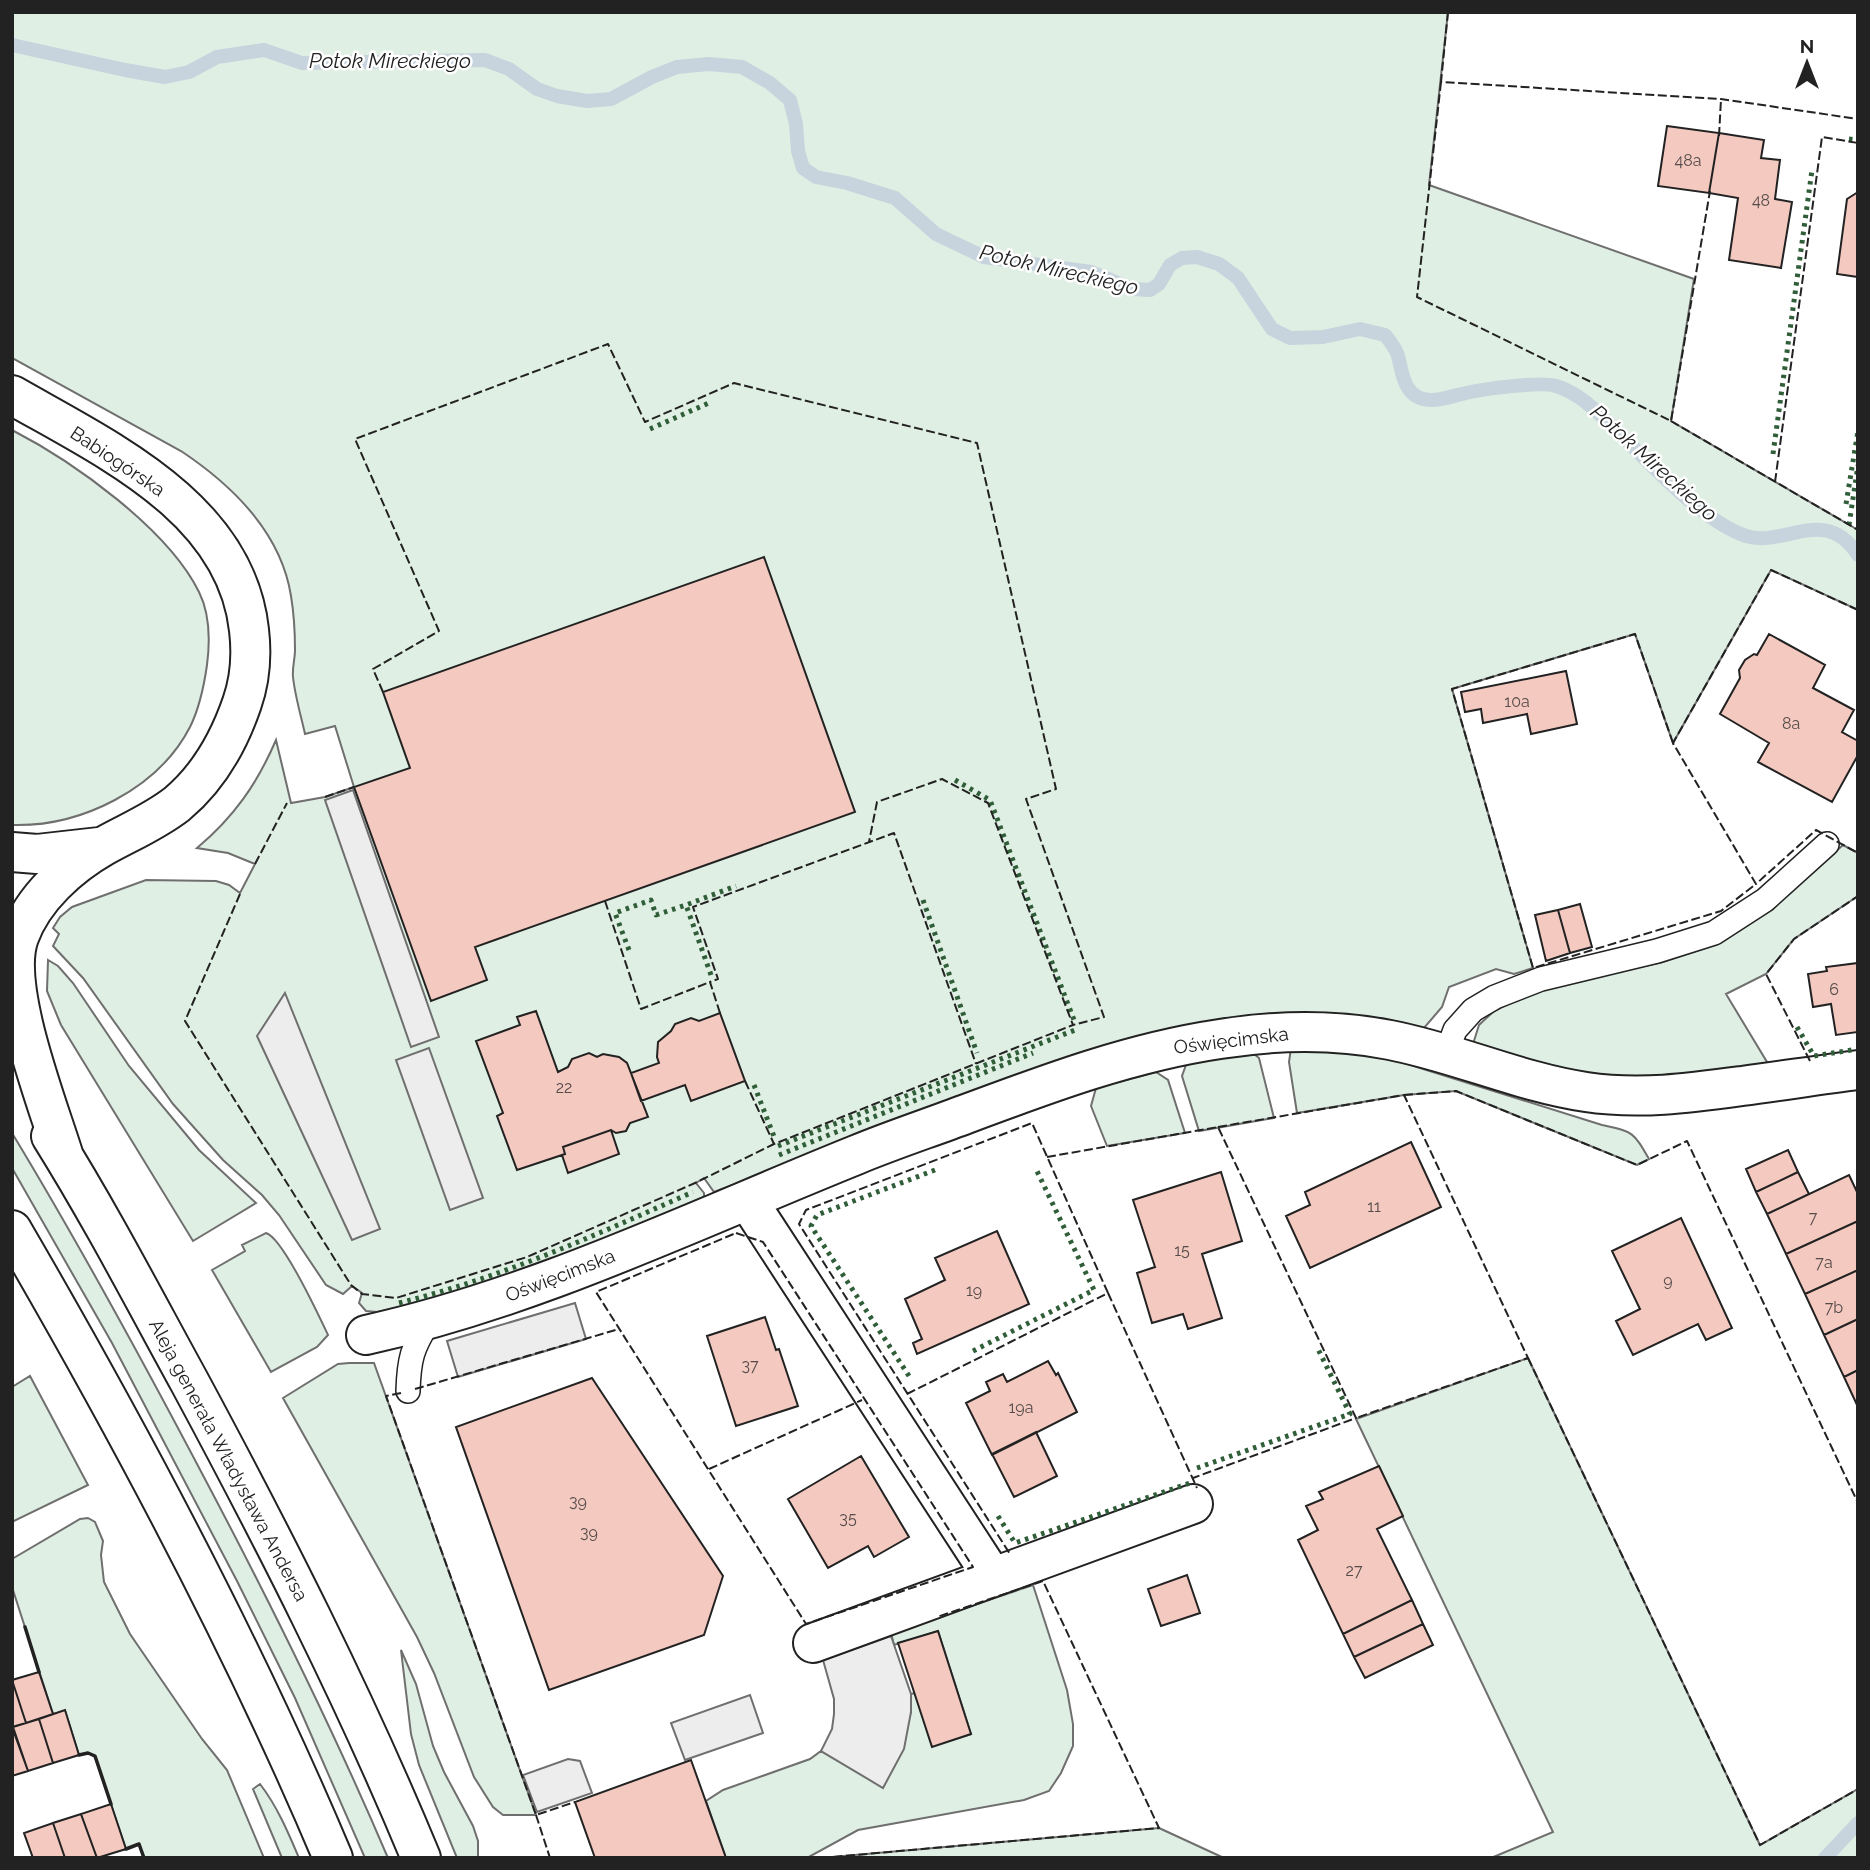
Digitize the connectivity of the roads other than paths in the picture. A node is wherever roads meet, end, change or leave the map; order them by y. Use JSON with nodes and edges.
{"nodes":[{"id":1,"x":12,"y":395,"type":"edge"},
{"id":2,"x":1827,"y":844,"type":"dead end"},
{"id":3,"x":104,"y":846,"type":"junction"},
{"id":4,"x":12,"y":852,"type":"edge"},
{"id":5,"x":1446,"y":1054,"type":"junction"},
{"id":6,"x":1858,"y":1070,"type":"edge"},
{"id":7,"x":12,"y":1075,"type":"edge"},
{"id":8,"x":64,"y":1157,"type":"junction"},
{"id":9,"x":748,"y":1201,"type":"junction"},
{"id":10,"x":12,"y":1230,"type":"edge"},
{"id":11,"x":429,"y":1321,"type":"junction"},
{"id":12,"x":366,"y":1335,"type":"dead end"},
{"id":13,"x":408,"y":1391,"type":"dead end"},
{"id":14,"x":1194,"y":1504,"type":"dead end"},
{"id":15,"x":992,"y":1576,"type":"junction"},
{"id":16,"x":813,"y":1643,"type":"dead end"},
{"id":17,"x":333,"y":1858,"type":"edge"},
{"id":18,"x":421,"y":1858,"type":"edge"}],
"edges":[{"from":1,"to":3,"type":"street","name":"Babiogórska"},
{"from":2,"to":5,"type":"lane"},
{"from":3,"to":4,"type":"street"},
{"from":3,"to":8,"type":"street"},
{"from":5,"to":6,"type":"street","name":"Oświęcimska"},
{"from":5,"to":9,"type":"street","name":"Oświęcimska"},
{"from":7,"to":8,"type":"street","name":"Aleja generała Władysława Andersa"},
{"from":8,"to":18,"type":"street","name":"Aleja generała Władysława Andersa"},
{"from":9,"to":11,"type":"street","name":"Oświęcimska"},
{"from":9,"to":15,"type":"street"},
{"from":10,"to":17,"type":"street"},
{"from":11,"to":12,"type":"street","name":"Oświęcimska"},
{"from":11,"to":13,"type":"lane"},
{"from":14,"to":15,"type":"street"},
{"from":15,"to":16,"type":"street"}]}
